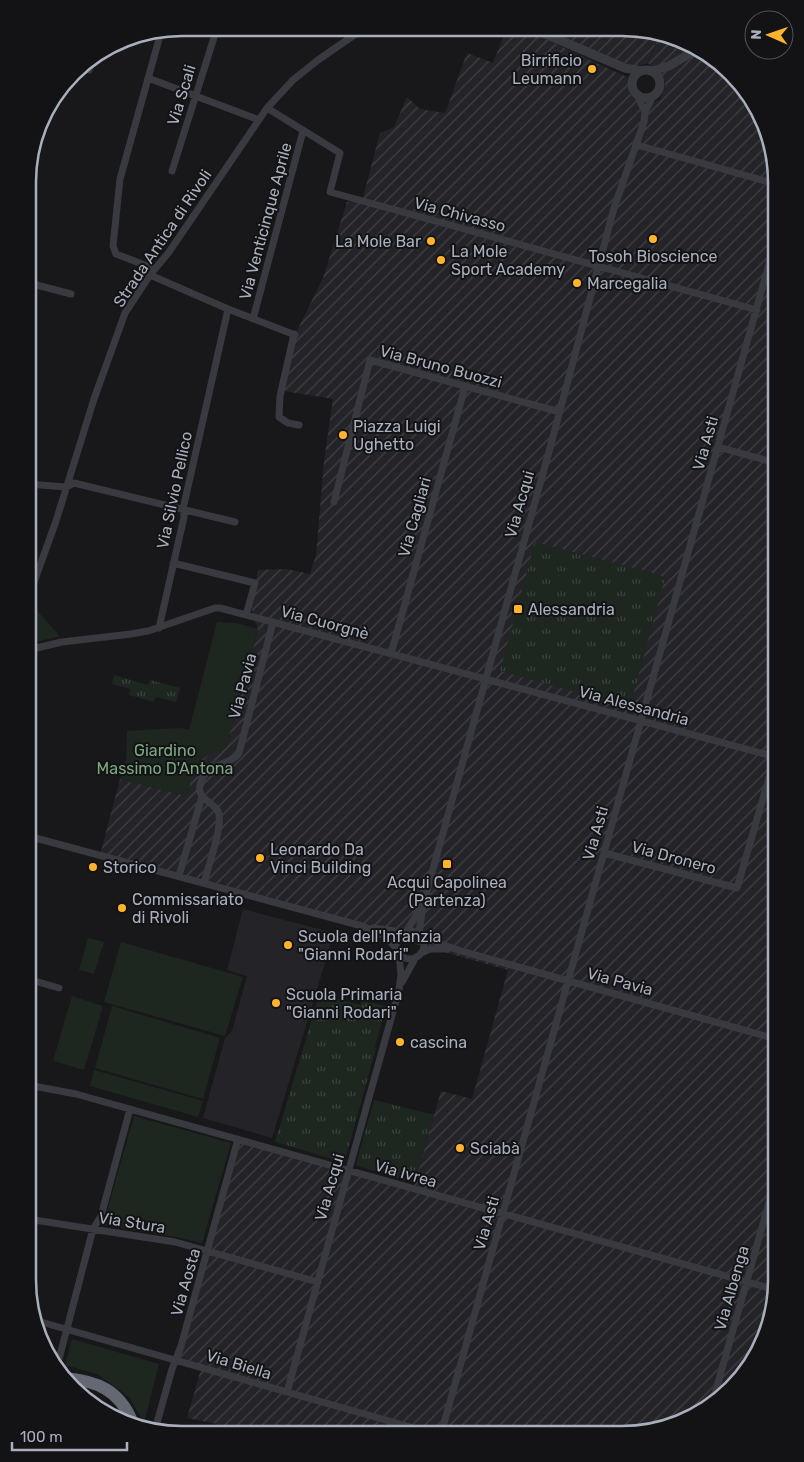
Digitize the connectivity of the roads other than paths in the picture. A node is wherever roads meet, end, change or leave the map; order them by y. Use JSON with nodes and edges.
{"nodes":[{"id":1,"x":214,"y":36,"type":"edge"},
{"id":2,"x":353,"y":36,"type":"edge"},
{"id":3,"x":550,"y":36,"type":"edge"},
{"id":4,"x":159,"y":39,"type":"edge"},
{"id":5,"x":690,"y":53,"type":"edge"},
{"id":6,"x":669,"y":66,"type":"junction"},
{"id":7,"x":625,"y":68,"type":"junction"},
{"id":8,"x":641,"y":71,"type":"junction"},
{"id":9,"x":652,"y":71,"type":"junction"},
{"id":10,"x":148,"y":78,"type":"junction"},
{"id":11,"x":660,"y":79,"type":"junction"},
{"id":12,"x":633,"y":80,"type":"junction"},
{"id":13,"x":196,"y":95,"type":"junction"},
{"id":14,"x":637,"y":95,"type":"junction"},
{"id":15,"x":653,"y":96,"type":"junction"},
{"id":16,"x":267,"y":108,"type":"junction"},
{"id":17,"x":645,"y":112,"type":"junction"},
{"id":18,"x":260,"y":120,"type":"junction"},
{"id":19,"x":303,"y":131,"type":"junction"},
{"id":20,"x":637,"y":145,"type":"junction"},
{"id":21,"x":172,"y":171,"type":"dead end"},
{"id":22,"x":768,"y":182,"type":"edge"},
{"id":23,"x":598,"y":266,"type":"junction"},
{"id":24,"x":768,"y":269,"type":"edge"},
{"id":25,"x":152,"y":272,"type":"junction"},
{"id":26,"x":36,"y":285,"type":"edge"},
{"id":27,"x":71,"y":294,"type":"dead end"},
{"id":28,"x":228,"y":309,"type":"junction"},
{"id":29,"x":757,"y":310,"type":"junction"},
{"id":30,"x":253,"y":319,"type":"junction"},
{"id":31,"x":464,"y":387,"type":"junction"},
{"id":32,"x":560,"y":412,"type":"junction"},
{"id":33,"x":299,"y":425,"type":"dead end"},
{"id":34,"x":718,"y":446,"type":"junction"},
{"id":35,"x":768,"y":461,"type":"edge"},
{"id":36,"x":36,"y":485,"type":"edge"},
{"id":37,"x":66,"y":487,"type":"junction"},
{"id":38,"x":334,"y":502,"type":"dead end"},
{"id":39,"x":183,"y":509,"type":"junction"},
{"id":40,"x":236,"y":522,"type":"dead end"},
{"id":41,"x":173,"y":563,"type":"junction"},
{"id":42,"x":36,"y":577,"type":"edge"},
{"id":43,"x":246,"y":615,"type":"junction"},
{"id":44,"x":273,"y":622,"type":"junction"},
{"id":45,"x":159,"y":628,"type":"junction"},
{"id":46,"x":36,"y":648,"type":"edge"},
{"id":47,"x":390,"y":654,"type":"junction"},
{"id":48,"x":485,"y":680,"type":"junction"},
{"id":49,"x":641,"y":721,"type":"junction"},
{"id":50,"x":767,"y":755,"type":"edge"},
{"id":51,"x":767,"y":783,"type":"edge"},
{"id":52,"x":202,"y":796,"type":"junction"},
{"id":53,"x":36,"y":838,"type":"edge"},
{"id":54,"x":604,"y":853,"type":"junction"},
{"id":55,"x":179,"y":876,"type":"junction"},
{"id":56,"x":204,"y":883,"type":"junction"},
{"id":57,"x":422,"y":905,"type":"junction"},
{"id":58,"x":362,"y":926,"type":"junction"},
{"id":59,"x":405,"y":931,"type":"junction"},
{"id":60,"x":420,"y":935,"type":"junction"},
{"id":61,"x":456,"y":950,"type":"junction"},
{"id":62,"x":397,"y":951,"type":"junction"},
{"id":63,"x":419,"y":955,"type":"junction"},
{"id":64,"x":36,"y":981,"type":"edge"},
{"id":65,"x":568,"y":981,"type":"junction"},
{"id":66,"x":59,"y":988,"type":"dead end"},
{"id":67,"x":399,"y":990,"type":"junction"},
{"id":68,"x":767,"y":1036,"type":"edge"},
{"id":69,"x":36,"y":1086,"type":"edge"},
{"id":70,"x":130,"y":1109,"type":"junction"},
{"id":71,"x":238,"y":1139,"type":"junction"},
{"id":72,"x":349,"y":1171,"type":"junction"},
{"id":73,"x":767,"y":1210,"type":"edge"},
{"id":74,"x":503,"y":1214,"type":"junction"},
{"id":75,"x":36,"y":1220,"type":"edge"},
{"id":76,"x":93,"y":1229,"type":"junction"},
{"id":77,"x":208,"y":1251,"type":"junction"},
{"id":78,"x":318,"y":1282,"type":"junction"},
{"id":79,"x":747,"y":1282,"type":"junction"},
{"id":80,"x":767,"y":1288,"type":"edge"},
{"id":81,"x":43,"y":1323,"type":"edge"},
{"id":82,"x":66,"y":1329,"type":"junction"},
{"id":83,"x":59,"y":1358,"type":"edge"},
{"id":84,"x":176,"y":1359,"type":"junction"},
{"id":85,"x":76,"y":1379,"type":"edge"},
{"id":86,"x":287,"y":1392,"type":"junction"},
{"id":87,"x":715,"y":1392,"type":"edge"},
{"id":88,"x":130,"y":1416,"type":"edge"},
{"id":89,"x":157,"y":1423,"type":"edge"},
{"id":90,"x":408,"y":1426,"type":"edge"},
{"id":91,"x":443,"y":1426,"type":"edge"}],
"edges":[{"from":1,"to":13,"type":"street","name":"Via Scali"},
{"from":2,"to":16,"type":"street","name":"Strada Antica di Rivoli"},
{"from":3,"to":7,"type":"street"},
{"from":4,"to":10,"type":"street"},
{"from":5,"to":6,"type":"street"},
{"from":6,"to":9,"type":"street"},
{"from":6,"to":11,"type":"street","name":"Via Acqui"},
{"from":7,"to":8,"type":"street"},
{"from":7,"to":12,"type":"street"},
{"from":8,"to":9,"type":"street"},
{"from":8,"to":12,"type":"street"},
{"from":9,"to":11,"type":"street"},
{"from":10,"to":13,"type":"street"},
{"from":10,"to":25,"type":"street"},
{"from":11,"to":15,"type":"street","name":"Via Acqui"},
{"from":12,"to":14,"type":"street"},
{"from":13,"to":18,"type":"street"},
{"from":13,"to":21,"type":"street","name":"Via Scali"},
{"from":14,"to":15,"type":"street"},
{"from":14,"to":17,"type":"street"},
{"from":15,"to":17,"type":"street","name":"Via Acqui"},
{"from":16,"to":18,"type":"street","name":"Strada Antica di Rivoli"},
{"from":16,"to":19,"type":"street"},
{"from":17,"to":20,"type":"street","name":"Via Acqui"},
{"from":18,"to":25,"type":"street","name":"Strada Antica di Rivoli"},
{"from":19,"to":23,"type":"street","name":"Via Chivasso"},
{"from":19,"to":30,"type":"street","name":"Via Venticinque Aprile"},
{"from":20,"to":22,"type":"street"},
{"from":20,"to":23,"type":"street","name":"Via Acqui"},
{"from":23,"to":29,"type":"street","name":"Via Chivasso"},
{"from":23,"to":32,"type":"street","name":"Via Acqui"},
{"from":24,"to":29,"type":"street","name":"Via Asti"},
{"from":25,"to":28,"type":"street"},
{"from":25,"to":37,"type":"street","name":"Strada Antica di Rivoli"},
{"from":26,"to":27,"type":"street"},
{"from":28,"to":30,"type":"street"},
{"from":28,"to":39,"type":"street","name":"Via Silvio Pellico"},
{"from":29,"to":34,"type":"street","name":"Via Asti"},
{"from":30,"to":33,"type":"street"},
{"from":31,"to":32,"type":"street","name":"Via Bruno Buozzi"},
{"from":31,"to":38,"type":"street","name":"Via Bruno Buozzi"},
{"from":31,"to":47,"type":"street","name":"Via Cagliari"},
{"from":32,"to":48,"type":"street","name":"Via Acqui"},
{"from":34,"to":35,"type":"street"},
{"from":34,"to":49,"type":"street","name":"Via Asti"},
{"from":36,"to":37,"type":"street"},
{"from":37,"to":39,"type":"street"},
{"from":37,"to":42,"type":"street","name":"Strada Antica di Rivoli"},
{"from":39,"to":40,"type":"street"},
{"from":39,"to":41,"type":"street","name":"Via Silvio Pellico"},
{"from":41,"to":43,"type":"street","name":"Via Silvio Pellico"},
{"from":41,"to":45,"type":"street"},
{"from":43,"to":44,"type":"street","name":"Via Cuorgnè"},
{"from":43,"to":45,"type":"street","name":"Via Cuorgnè"},
{"from":44,"to":47,"type":"street","name":"Via Cuorgnè"},
{"from":44,"to":52,"type":"street","name":"Via Pavia"},
{"from":45,"to":46,"type":"street","name":"Via Cuorgnè"},
{"from":47,"to":48,"type":"street","name":"Via Cuorgnè"},
{"from":48,"to":49,"type":"street","name":"Via Alessandria"},
{"from":48,"to":57,"type":"street","name":"Via Acqui"},
{"from":49,"to":50,"type":"street","name":"Via Alessandria"},
{"from":49,"to":54,"type":"street","name":"Via Asti"},
{"from":51,"to":54,"type":"street","name":"Via Dronero"},
{"from":52,"to":55,"type":"street","name":"Via Pavia"},
{"from":52,"to":56,"type":"street"},
{"from":53,"to":55,"type":"street"},
{"from":54,"to":65,"type":"street","name":"Via Asti"},
{"from":55,"to":56,"type":"street"},
{"from":56,"to":58,"type":"street"},
{"from":57,"to":59,"type":"street","name":"Via Acqui"},
{"from":57,"to":60,"type":"street","name":"Via Acqui"},
{"from":58,"to":59,"type":"street"},
{"from":58,"to":62,"type":"street"},
{"from":59,"to":60,"type":"street"},
{"from":59,"to":62,"type":"street"},
{"from":60,"to":61,"type":"street","name":"Via Pavia"},
{"from":60,"to":63,"type":"street"},
{"from":61,"to":63,"type":"street","name":"Via Pavia"},
{"from":61,"to":65,"type":"street","name":"Via Pavia"},
{"from":62,"to":63,"type":"street"},
{"from":62,"to":67,"type":"street","name":"Via Acqui"},
{"from":63,"to":67,"type":"street","name":"Via Acqui"},
{"from":64,"to":66,"type":"street"},
{"from":65,"to":68,"type":"street","name":"Via Pavia"},
{"from":65,"to":74,"type":"street","name":"Via Asti"},
{"from":67,"to":72,"type":"street","name":"Via Acqui"},
{"from":69,"to":70,"type":"street","name":"Via Ivrea"},
{"from":70,"to":71,"type":"street","name":"Via Ivrea"},
{"from":70,"to":76,"type":"street"},
{"from":71,"to":72,"type":"street","name":"Via Ivrea"},
{"from":71,"to":77,"type":"street","name":"Via Aosta"},
{"from":72,"to":74,"type":"street","name":"Via Ivrea"},
{"from":72,"to":78,"type":"street","name":"Via Acqui"},
{"from":73,"to":79,"type":"street","name":"Via Albenga"},
{"from":74,"to":79,"type":"street","name":"Via Ivrea"},
{"from":74,"to":91,"type":"street","name":"Via Asti"},
{"from":75,"to":76,"type":"street","name":"Via Stura"},
{"from":76,"to":77,"type":"street","name":"Via Stura"},
{"from":76,"to":82,"type":"street"},
{"from":77,"to":78,"type":"street","name":"Via Stura"},
{"from":77,"to":84,"type":"street","name":"Via Aosta"},
{"from":78,"to":86,"type":"street","name":"Via Acqui"},
{"from":79,"to":80,"type":"street","name":"Via Ivrea"},
{"from":79,"to":87,"type":"street","name":"Via Albenga"},
{"from":81,"to":82,"type":"street","name":"Via Biella"},
{"from":82,"to":83,"type":"street"},
{"from":82,"to":84,"type":"street","name":"Via Biella"},
{"from":84,"to":86,"type":"street","name":"Via Biella"},
{"from":84,"to":89,"type":"street","name":"Via Aosta"},
{"from":85,"to":88,"type":"highway"},
{"from":86,"to":90,"type":"street","name":"Via Biella"}]}
